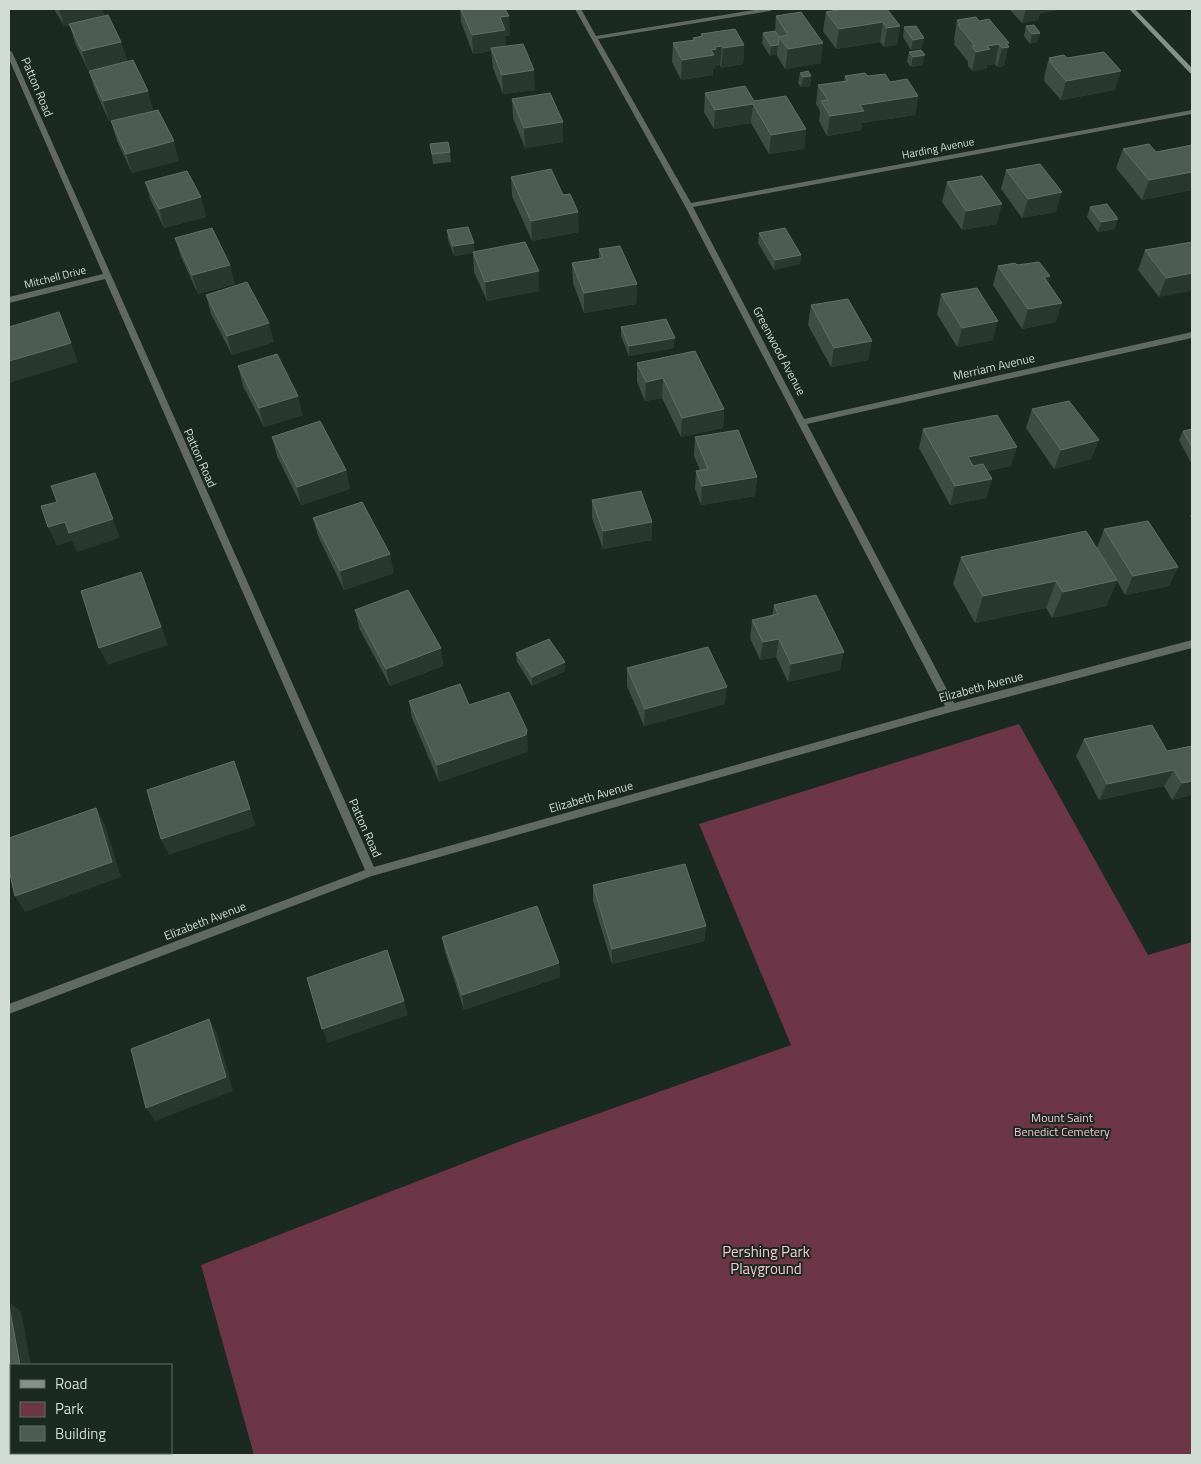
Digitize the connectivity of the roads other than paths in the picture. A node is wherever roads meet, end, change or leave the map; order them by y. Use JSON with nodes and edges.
{"nodes":[{"id":1,"x":578,"y":9,"type":"edge"},
{"id":2,"x":770,"y":9,"type":"edge"},
{"id":3,"x":1132,"y":9,"type":"edge"},
{"id":4,"x":595,"y":38,"type":"junction"},
{"id":5,"x":9,"y":52,"type":"edge"},
{"id":6,"x":1192,"y":72,"type":"edge"},
{"id":7,"x":1192,"y":112,"type":"edge"},
{"id":8,"x":689,"y":206,"type":"junction"},
{"id":9,"x":106,"y":276,"type":"junction"},
{"id":10,"x":9,"y":300,"type":"edge"},
{"id":11,"x":1192,"y":335,"type":"edge"},
{"id":12,"x":802,"y":422,"type":"junction"},
{"id":13,"x":1192,"y":644,"type":"edge"},
{"id":14,"x":951,"y":708,"type":"junction"},
{"id":15,"x":371,"y":872,"type":"junction"},
{"id":16,"x":9,"y":1009,"type":"edge"}],
"edges":[{"from":1,"to":4,"type":"street","name":"Greenwood Avenue"},
{"from":2,"to":4,"type":"street"},
{"from":3,"to":6,"type":"street"},
{"from":4,"to":8,"type":"street","name":"Greenwood Avenue"},
{"from":5,"to":9,"type":"street","name":"Patton Road"},
{"from":7,"to":8,"type":"street","name":"Harding Avenue"},
{"from":8,"to":12,"type":"street","name":"Greenwood Avenue"},
{"from":9,"to":10,"type":"street","name":"Mitchell Drive"},
{"from":9,"to":15,"type":"street","name":"Patton Road"},
{"from":11,"to":12,"type":"street","name":"Merriam Avenue"},
{"from":12,"to":14,"type":"street","name":"Greenwood Avenue"},
{"from":13,"to":14,"type":"street","name":"Elizabeth Avenue"},
{"from":14,"to":15,"type":"street","name":"Elizabeth Avenue"},
{"from":15,"to":16,"type":"street","name":"Elizabeth Avenue"}]}
